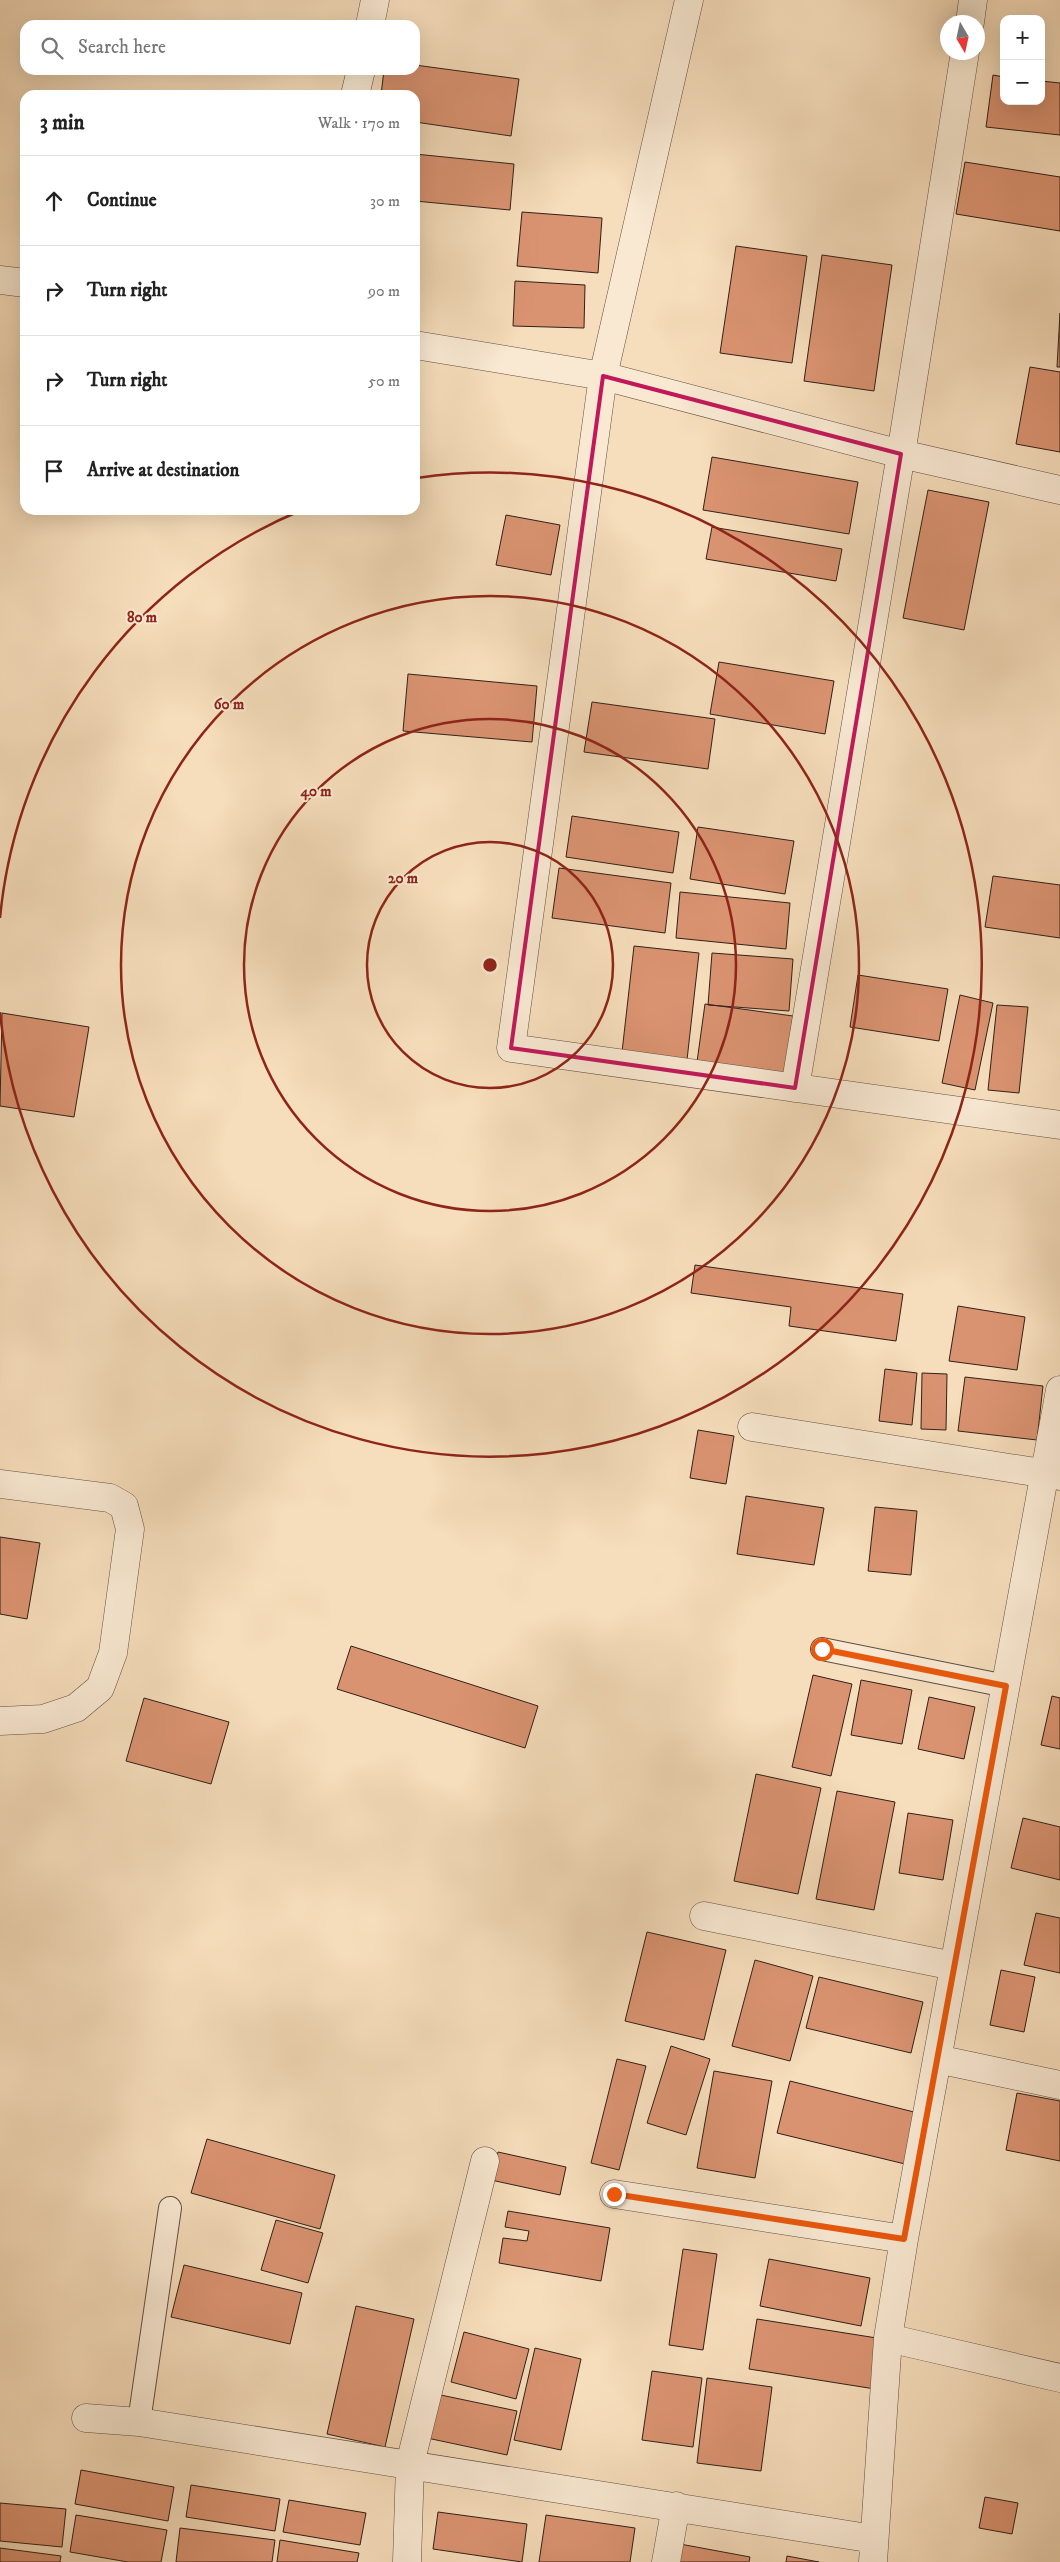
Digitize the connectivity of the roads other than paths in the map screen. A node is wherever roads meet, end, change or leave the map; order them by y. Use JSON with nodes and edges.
{"nodes":[{"id":1,"x":376,"y":0,"type":"edge"},
{"id":2,"x":689,"y":0,"type":"edge"},
{"id":3,"x":973,"y":0,"type":"edge"},
{"id":4,"x":971,"y":15,"type":"edge"},
{"id":5,"x":371,"y":20,"type":"edge"},
{"id":6,"x":964,"y":60,"type":"edge"},
{"id":7,"x":360,"y":75,"type":"edge"},
{"id":8,"x":356,"y":90,"type":"edge"},
{"id":9,"x":0,"y":280,"type":"edge"},
{"id":10,"x":20,"y":282,"type":"edge"},
{"id":11,"x":420,"y":346,"type":"edge"},
{"id":12,"x":603,"y":376,"type":"junction"},
{"id":13,"x":901,"y":454,"type":"junction"},
{"id":14,"x":1060,"y":490,"type":"edge"},
{"id":15,"x":795,"y":1088,"type":"junction"},
{"id":16,"x":1060,"y":1125,"type":"edge"},
{"id":17,"x":1060,"y":1390,"type":"edge"},
{"id":18,"x":752,"y":1426,"type":"dead end"},
{"id":19,"x":1053,"y":1474,"type":"edge"},
{"id":20,"x":0,"y":1484,"type":"edge"},
{"id":21,"x":822,"y":1649,"type":"dead end"},
{"id":22,"x":1006,"y":1686,"type":"junction"},
{"id":23,"x":0,"y":1721,"type":"edge"},
{"id":24,"x":704,"y":1916,"type":"dead end"},
{"id":25,"x":954,"y":1966,"type":"junction"},
{"id":26,"x":937,"y":2059,"type":"junction"},
{"id":27,"x":1060,"y":2085,"type":"edge"},
{"id":28,"x":485,"y":2160,"type":"dead end"},
{"id":29,"x":614,"y":2194,"type":"dead end"},
{"id":30,"x":170,"y":2208,"type":"dead end"},
{"id":31,"x":904,"y":2239,"type":"junction"},
{"id":32,"x":888,"y":2338,"type":"junction"},
{"id":33,"x":1060,"y":2378,"type":"edge"},
{"id":34,"x":86,"y":2418,"type":"dead end"},
{"id":35,"x":139,"y":2422,"type":"junction"},
{"id":36,"x":410,"y":2464,"type":"junction"},
{"id":37,"x":676,"y":2506,"type":"junction"},
{"id":38,"x":873,"y":2551,"type":"edge"},
{"id":39,"x":407,"y":2562,"type":"edge"},
{"id":40,"x":666,"y":2562,"type":"edge"}],
"edges":[{"from":1,"to":5,"type":"street"},
{"from":2,"to":12,"type":"street"},
{"from":3,"to":4,"type":"street"},
{"from":6,"to":13,"type":"street"},
{"from":7,"to":8,"type":"street"},
{"from":9,"to":10,"type":"street"},
{"from":11,"to":12,"type":"street"},
{"from":12,"to":13,"type":"street"},
{"from":12,"to":15,"type":"street"},
{"from":13,"to":14,"type":"street"},
{"from":13,"to":15,"type":"street"},
{"from":15,"to":16,"type":"street"},
{"from":17,"to":19,"type":"street"},
{"from":18,"to":19,"type":"street"},
{"from":19,"to":22,"type":"street"},
{"from":20,"to":23,"type":"street"},
{"from":21,"to":22,"type":"lane"},
{"from":22,"to":25,"type":"street"},
{"from":24,"to":25,"type":"street"},
{"from":25,"to":26,"type":"street"},
{"from":26,"to":27,"type":"street"},
{"from":26,"to":31,"type":"street"},
{"from":28,"to":36,"type":"street"},
{"from":29,"to":31,"type":"street"},
{"from":30,"to":35,"type":"lane"},
{"from":31,"to":32,"type":"street"},
{"from":32,"to":33,"type":"street"},
{"from":32,"to":38,"type":"street"},
{"from":34,"to":35,"type":"street"},
{"from":35,"to":36,"type":"street"},
{"from":36,"to":37,"type":"street"},
{"from":36,"to":39,"type":"street"},
{"from":37,"to":38,"type":"street"},
{"from":37,"to":40,"type":"street"}]}
